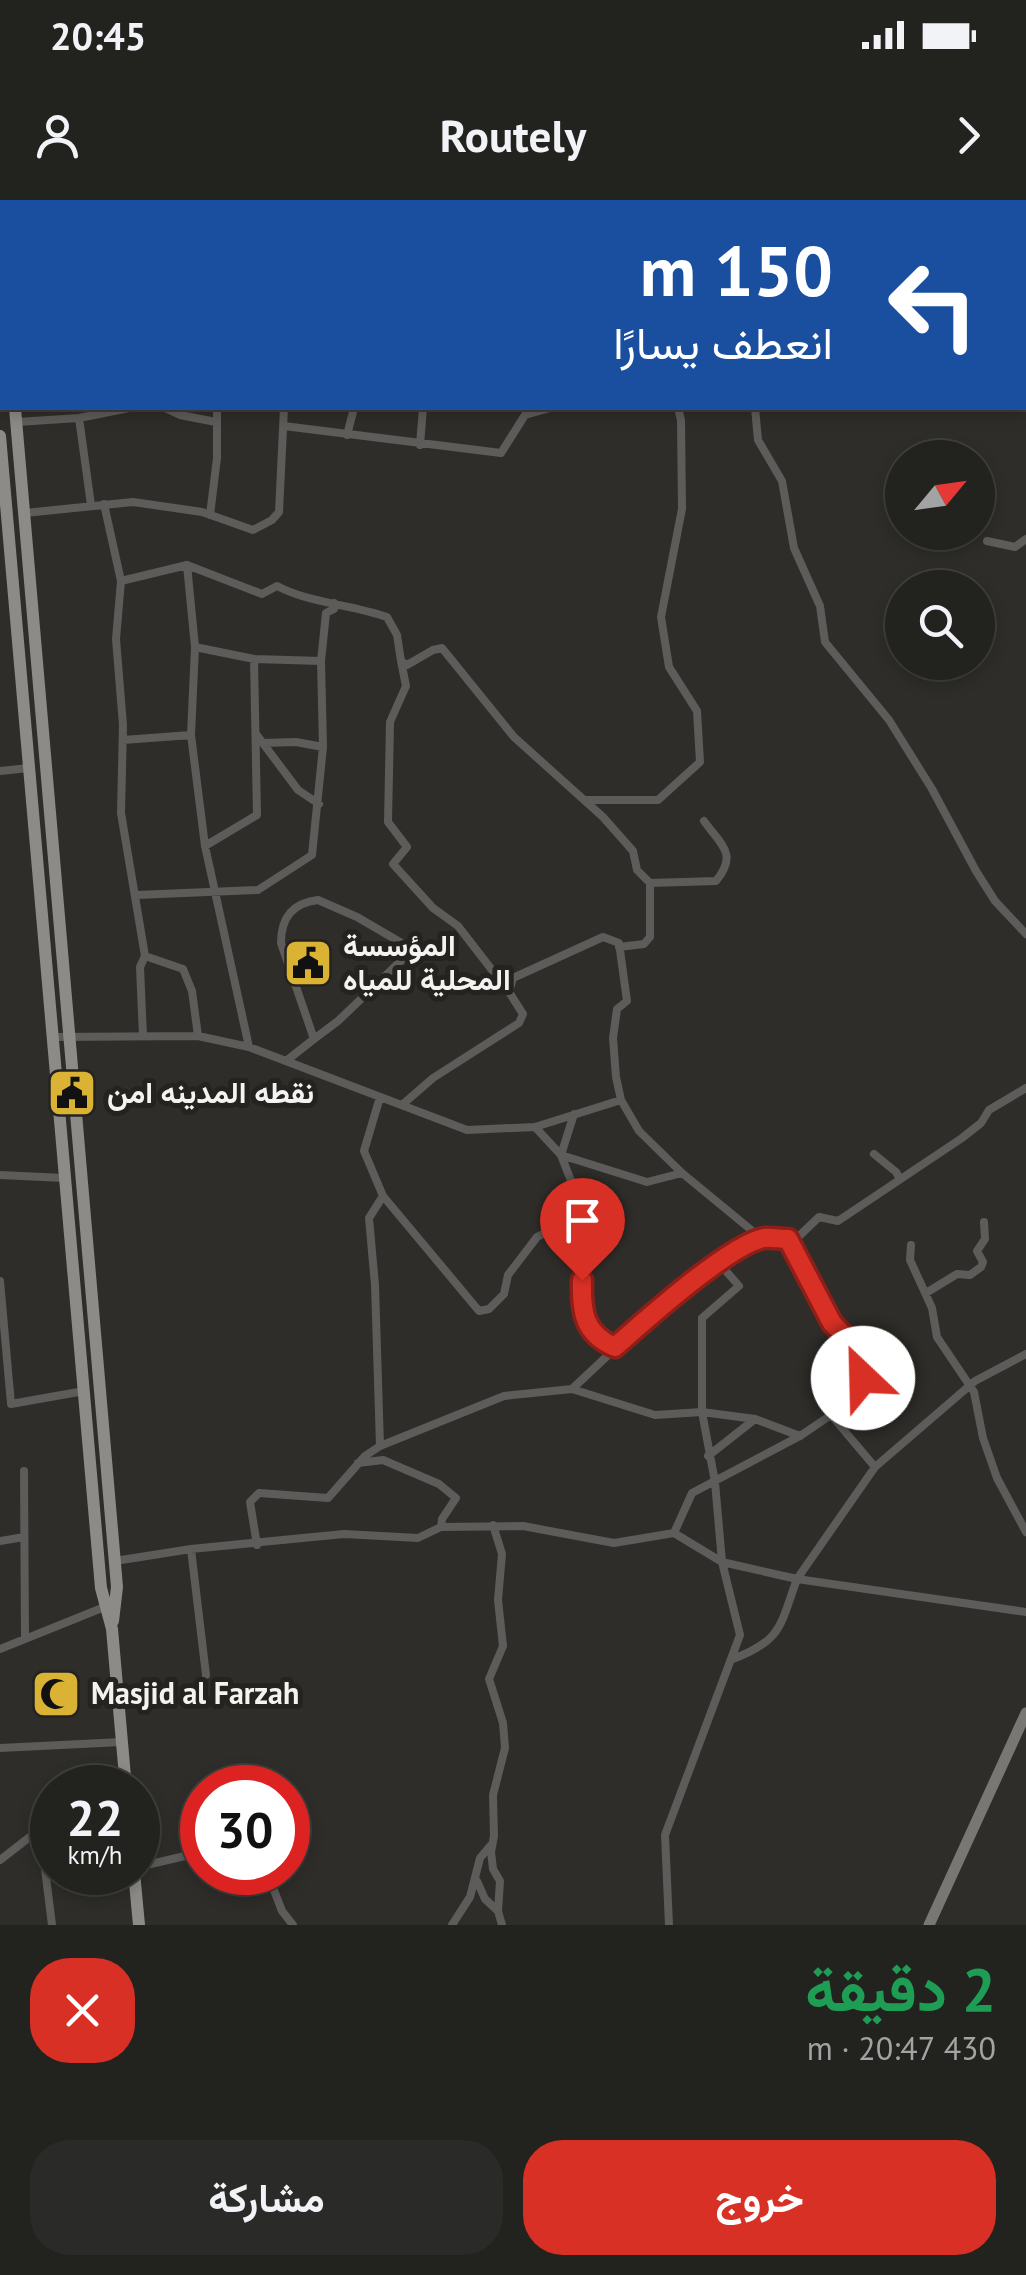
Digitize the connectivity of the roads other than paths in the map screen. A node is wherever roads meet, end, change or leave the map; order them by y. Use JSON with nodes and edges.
{"nodes":[{"id":1,"x":169,"y":410,"type":"edge"},
{"id":2,"x":218,"y":410,"type":"edge"},
{"id":3,"x":284,"y":410,"type":"edge"},
{"id":4,"x":353,"y":410,"type":"edge"},
{"id":5,"x":423,"y":410,"type":"edge"},
{"id":6,"x":543,"y":410,"type":"edge"},
{"id":7,"x":678,"y":410,"type":"edge"},
{"id":8,"x":755,"y":410,"type":"edge"},
{"id":9,"x":91,"y":411,"type":"edge"},
{"id":10,"x":16,"y":415,"type":"edge"},
{"id":11,"x":79,"y":418,"type":"junction"},
{"id":12,"x":216,"y":422,"type":"junction"},
{"id":13,"x":284,"y":426,"type":"junction"},
{"id":14,"x":347,"y":435,"type":"junction"},
{"id":15,"x":0,"y":436,"type":"edge"},
{"id":16,"x":420,"y":446,"type":"junction"},
{"id":17,"x":104,"y":504,"type":"junction"},
{"id":18,"x":91,"y":505,"type":"junction"},
{"id":19,"x":24,"y":513,"type":"junction"},
{"id":20,"x":210,"y":514,"type":"junction"},
{"id":21,"x":4,"y":532,"type":"edge"},
{"id":22,"x":1026,"y":540,"type":"edge"},
{"id":23,"x":995,"y":543,"type":"edge"},
{"id":24,"x":187,"y":566,"type":"junction"},
{"id":25,"x":121,"y":581,"type":"junction"},
{"id":26,"x":334,"y":603,"type":"junction"},
{"id":27,"x":195,"y":648,"type":"junction"},
{"id":28,"x":254,"y":659,"type":"junction"},
{"id":29,"x":321,"y":661,"type":"junction"},
{"id":30,"x":401,"y":661,"type":"junction"},
{"id":31,"x":22,"y":695,"type":"junction"},
{"id":32,"x":40,"y":698,"type":"junction"},
{"id":33,"x":191,"y":735,"type":"junction"},
{"id":34,"x":123,"y":740,"type":"junction"},
{"id":35,"x":259,"y":745,"type":"junction"},
{"id":36,"x":323,"y":746,"type":"junction"},
{"id":37,"x":29,"y":768,"type":"junction"},
{"id":38,"x":0,"y":771,"type":"edge"},
{"id":39,"x":31,"y":794,"type":"junction"},
{"id":40,"x":49,"y":795,"type":"junction"},
{"id":41,"x":585,"y":800,"type":"junction"},
{"id":42,"x":319,"y":804,"type":"junction"},
{"id":43,"x":704,"y":821,"type":"dead end"},
{"id":44,"x":205,"y":846,"type":"junction"},
{"id":45,"x":650,"y":883,"type":"junction"},
{"id":46,"x":213,"y":891,"type":"junction"},
{"id":47,"x":136,"y":895,"type":"junction"},
{"id":48,"x":1026,"y":934,"type":"edge"},
{"id":49,"x":620,"y":947,"type":"junction"},
{"id":50,"x":145,"y":956,"type":"junction"},
{"id":51,"x":510,"y":992,"type":"junction"},
{"id":52,"x":143,"y":1036,"type":"junction"},
{"id":53,"x":198,"y":1036,"type":"junction"},
{"id":54,"x":52,"y":1037,"type":"junction"},
{"id":55,"x":70,"y":1037,"type":"junction"},
{"id":56,"x":314,"y":1039,"type":"junction"},
{"id":57,"x":249,"y":1047,"type":"junction"},
{"id":58,"x":286,"y":1061,"type":"junction"},
{"id":59,"x":1026,"y":1088,"type":"edge"},
{"id":60,"x":380,"y":1096,"type":"junction"},
{"id":61,"x":621,"y":1100,"type":"junction"},
{"id":62,"x":402,"y":1105,"type":"junction"},
{"id":63,"x":574,"y":1114,"type":"junction"},
{"id":64,"x":78,"y":1124,"type":"junction"},
{"id":65,"x":60,"y":1125,"type":"junction"},
{"id":66,"x":535,"y":1126,"type":"junction"},
{"id":67,"x":874,"y":1154,"type":"dead end"},
{"id":68,"x":561,"y":1155,"type":"junction"},
{"id":69,"x":682,"y":1172,"type":"junction"},
{"id":70,"x":0,"y":1175,"type":"edge"},
{"id":71,"x":64,"y":1178,"type":"junction"},
{"id":72,"x":900,"y":1179,"type":"junction"},
{"id":73,"x":383,"y":1196,"type":"junction"},
{"id":74,"x":984,"y":1222,"type":"dead end"},
{"id":75,"x":560,"y":1225,"type":"junction"},
{"id":76,"x":587,"y":1226,"type":"dead end"},
{"id":77,"x":565,"y":1238,"type":"junction"},
{"id":78,"x":761,"y":1238,"type":"junction"},
{"id":79,"x":788,"y":1239,"type":"junction"},
{"id":80,"x":911,"y":1245,"type":"dead end"},
{"id":81,"x":719,"y":1263,"type":"junction"},
{"id":82,"x":0,"y":1281,"type":"edge"},
{"id":83,"x":926,"y":1294,"type":"junction"},
{"id":84,"x":615,"y":1347,"type":"junction"},
{"id":85,"x":1026,"y":1354,"type":"edge"},
{"id":86,"x":970,"y":1385,"type":"junction"},
{"id":87,"x":572,"y":1389,"type":"junction"},
{"id":88,"x":84,"y":1391,"type":"junction"},
{"id":89,"x":702,"y":1412,"type":"junction"},
{"id":90,"x":832,"y":1415,"type":"junction"},
{"id":91,"x":755,"y":1420,"type":"junction"},
{"id":92,"x":800,"y":1436,"type":"junction"},
{"id":93,"x":380,"y":1446,"type":"junction"},
{"id":94,"x":708,"y":1456,"type":"junction"},
{"id":95,"x":358,"y":1463,"type":"junction"},
{"id":96,"x":875,"y":1467,"type":"junction"},
{"id":97,"x":24,"y":1471,"type":"dead end"},
{"id":98,"x":715,"y":1482,"type":"junction"},
{"id":99,"x":493,"y":1525,"type":"junction"},
{"id":100,"x":442,"y":1526,"type":"junction"},
{"id":101,"x":1026,"y":1532,"type":"edge"},
{"id":102,"x":674,"y":1533,"type":"junction"},
{"id":103,"x":24,"y":1537,"type":"junction"},
{"id":104,"x":0,"y":1541,"type":"edge"},
{"id":105,"x":258,"y":1545,"type":"junction"},
{"id":106,"x":191,"y":1549,"type":"junction"},
{"id":107,"x":115,"y":1561,"type":"junction"},
{"id":108,"x":722,"y":1562,"type":"junction"},
{"id":109,"x":797,"y":1579,"type":"junction"},
{"id":110,"x":111,"y":1606,"type":"junction"},
{"id":111,"x":1026,"y":1612,"type":"edge"},
{"id":112,"x":25,"y":1639,"type":"junction"},
{"id":113,"x":0,"y":1649,"type":"edge"},
{"id":114,"x":733,"y":1659,"type":"junction"},
{"id":115,"x":206,"y":1676,"type":"dead end"},
{"id":116,"x":1026,"y":1713,"type":"edge"},
{"id":117,"x":122,"y":1742,"type":"junction"},
{"id":118,"x":0,"y":1748,"type":"edge"},
{"id":119,"x":124,"y":1765,"type":"edge"},
{"id":120,"x":492,"y":1844,"type":"junction"},
{"id":121,"x":0,"y":1860,"type":"edge"},
{"id":122,"x":476,"y":1877,"type":"junction"},
{"id":123,"x":137,"y":1895,"type":"edge"},
{"id":124,"x":275,"y":1895,"type":"edge"},
{"id":125,"x":498,"y":1912,"type":"junction"},
{"id":126,"x":52,"y":1925,"type":"edge"},
{"id":127,"x":139,"y":1925,"type":"edge"},
{"id":128,"x":293,"y":1925,"type":"edge"},
{"id":129,"x":452,"y":1925,"type":"edge"},
{"id":130,"x":502,"y":1925,"type":"edge"},
{"id":131,"x":669,"y":1925,"type":"edge"},
{"id":132,"x":929,"y":1925,"type":"edge"}],
"edges":[{"from":1,"to":12,"type":"street"},
{"from":2,"to":12,"type":"street"},
{"from":3,"to":13,"type":"street"},
{"from":4,"to":14,"type":"street"},
{"from":5,"to":16,"type":"street"},
{"from":6,"to":16,"type":"street"},
{"from":7,"to":41,"type":"street"},
{"from":8,"to":48,"type":"street"},
{"from":9,"to":11,"type":"street"},
{"from":10,"to":11,"type":"street"},
{"from":10,"to":19,"type":"main road"},
{"from":11,"to":18,"type":"street"},
{"from":12,"to":20,"type":"street"},
{"from":13,"to":14,"type":"street"},
{"from":13,"to":20,"type":"street"},
{"from":14,"to":16,"type":"street"},
{"from":15,"to":21,"type":"main road"},
{"from":17,"to":18,"type":"street"},
{"from":17,"to":20,"type":"street"},
{"from":17,"to":25,"type":"street"},
{"from":18,"to":19,"type":"street"},
{"from":19,"to":32,"type":"main road"},
{"from":21,"to":31,"type":"main road"},
{"from":22,"to":23,"type":"street"},
{"from":24,"to":25,"type":"street"},
{"from":24,"to":26,"type":"street"},
{"from":24,"to":27,"type":"street"},
{"from":25,"to":34,"type":"street"},
{"from":26,"to":29,"type":"street"},
{"from":26,"to":30,"type":"street"},
{"from":27,"to":28,"type":"street"},
{"from":27,"to":33,"type":"street"},
{"from":28,"to":29,"type":"street"},
{"from":28,"to":35,"type":"street"},
{"from":29,"to":36,"type":"street"},
{"from":30,"to":41,"type":"street"},
{"from":30,"to":51,"type":"street"},
{"from":31,"to":32,"type":"main road"},
{"from":31,"to":37,"type":"main road"},
{"from":32,"to":40,"type":"main road"},
{"from":33,"to":34,"type":"street"},
{"from":33,"to":44,"type":"street"},
{"from":34,"to":47,"type":"street"},
{"from":35,"to":36,"type":"street"},
{"from":35,"to":42,"type":"street"},
{"from":35,"to":44,"type":"street"},
{"from":36,"to":42,"type":"street"},
{"from":37,"to":38,"type":"street"},
{"from":37,"to":39,"type":"main road"},
{"from":39,"to":40,"type":"main road"},
{"from":39,"to":54,"type":"main road"},
{"from":40,"to":55,"type":"main road"},
{"from":41,"to":45,"type":"street"},
{"from":42,"to":46,"type":"street"},
{"from":43,"to":45,"type":"street"},
{"from":44,"to":46,"type":"street"},
{"from":45,"to":49,"type":"street"},
{"from":46,"to":47,"type":"street"},
{"from":46,"to":57,"type":"street"},
{"from":47,"to":50,"type":"street"},
{"from":49,"to":51,"type":"street"},
{"from":49,"to":61,"type":"street"},
{"from":50,"to":52,"type":"street"},
{"from":50,"to":53,"type":"street"},
{"from":51,"to":62,"type":"street"},
{"from":52,"to":53,"type":"street"},
{"from":52,"to":55,"type":"street"},
{"from":53,"to":57,"type":"street"},
{"from":54,"to":55,"type":"street"},
{"from":54,"to":65,"type":"main road"},
{"from":55,"to":64,"type":"main road"},
{"from":56,"to":56,"type":"street"},
{"from":56,"to":58,"type":"street"},
{"from":57,"to":58,"type":"street"},
{"from":58,"to":60,"type":"street"},
{"from":59,"to":72,"type":"street"},
{"from":60,"to":62,"type":"street"},
{"from":60,"to":73,"type":"street"},
{"from":61,"to":63,"type":"street"},
{"from":61,"to":69,"type":"street"},
{"from":62,"to":66,"type":"street"},
{"from":63,"to":66,"type":"street"},
{"from":63,"to":68,"type":"street"},
{"from":64,"to":65,"type":"main road"},
{"from":64,"to":107,"type":"main road"},
{"from":65,"to":71,"type":"main road"},
{"from":66,"to":68,"type":"street"},
{"from":67,"to":72,"type":"street"},
{"from":68,"to":69,"type":"street"},
{"from":68,"to":75,"type":"street"},
{"from":69,"to":78,"type":"street"},
{"from":70,"to":71,"type":"street"},
{"from":71,"to":88,"type":"main road"},
{"from":72,"to":79,"type":"street"},
{"from":73,"to":75,"type":"street"},
{"from":73,"to":93,"type":"street"},
{"from":74,"to":83,"type":"street"},
{"from":75,"to":77,"type":"street"},
{"from":76,"to":77,"type":"street"},
{"from":77,"to":84,"type":"street"},
{"from":78,"to":79,"type":"street"},
{"from":78,"to":81,"type":"street"},
{"from":79,"to":90,"type":"street"},
{"from":80,"to":83,"type":"street"},
{"from":81,"to":84,"type":"street"},
{"from":81,"to":89,"type":"street"},
{"from":82,"to":88,"type":"street"},
{"from":83,"to":86,"type":"street"},
{"from":84,"to":87,"type":"street"},
{"from":85,"to":86,"type":"street"},
{"from":86,"to":96,"type":"street"},
{"from":86,"to":101,"type":"street"},
{"from":87,"to":89,"type":"street"},
{"from":87,"to":93,"type":"street"},
{"from":88,"to":110,"type":"main road"},
{"from":89,"to":91,"type":"street"},
{"from":89,"to":94,"type":"street"},
{"from":90,"to":92,"type":"street"},
{"from":90,"to":96,"type":"street"},
{"from":91,"to":92,"type":"street"},
{"from":91,"to":94,"type":"street"},
{"from":92,"to":98,"type":"street"},
{"from":93,"to":95,"type":"street"},
{"from":94,"to":98,"type":"street"},
{"from":95,"to":100,"type":"street"},
{"from":95,"to":105,"type":"street"},
{"from":96,"to":109,"type":"street"},
{"from":97,"to":103,"type":"street"},
{"from":98,"to":102,"type":"street"},
{"from":98,"to":108,"type":"street"},
{"from":99,"to":100,"type":"street"},
{"from":99,"to":102,"type":"street"},
{"from":99,"to":120,"type":"street"},
{"from":100,"to":105,"type":"street"},
{"from":102,"to":108,"type":"street"},
{"from":103,"to":104,"type":"street"},
{"from":103,"to":112,"type":"street"},
{"from":105,"to":106,"type":"street"},
{"from":106,"to":107,"type":"street"},
{"from":106,"to":115,"type":"street"},
{"from":107,"to":110,"type":"main road"},
{"from":108,"to":109,"type":"street"},
{"from":108,"to":114,"type":"street"},
{"from":109,"to":111,"type":"street"},
{"from":109,"to":114,"type":"street"},
{"from":110,"to":112,"type":"street"},
{"from":110,"to":117,"type":"main road"},
{"from":112,"to":113,"type":"street"},
{"from":114,"to":131,"type":"street"},
{"from":116,"to":132,"type":"main road"},
{"from":117,"to":118,"type":"street"},
{"from":117,"to":119,"type":"main road"},
{"from":120,"to":122,"type":"street"},
{"from":120,"to":125,"type":"street"},
{"from":121,"to":126,"type":"street"},
{"from":122,"to":125,"type":"street"},
{"from":122,"to":129,"type":"street"},
{"from":123,"to":127,"type":"main road"},
{"from":124,"to":128,"type":"street"},
{"from":125,"to":130,"type":"street"}]}
